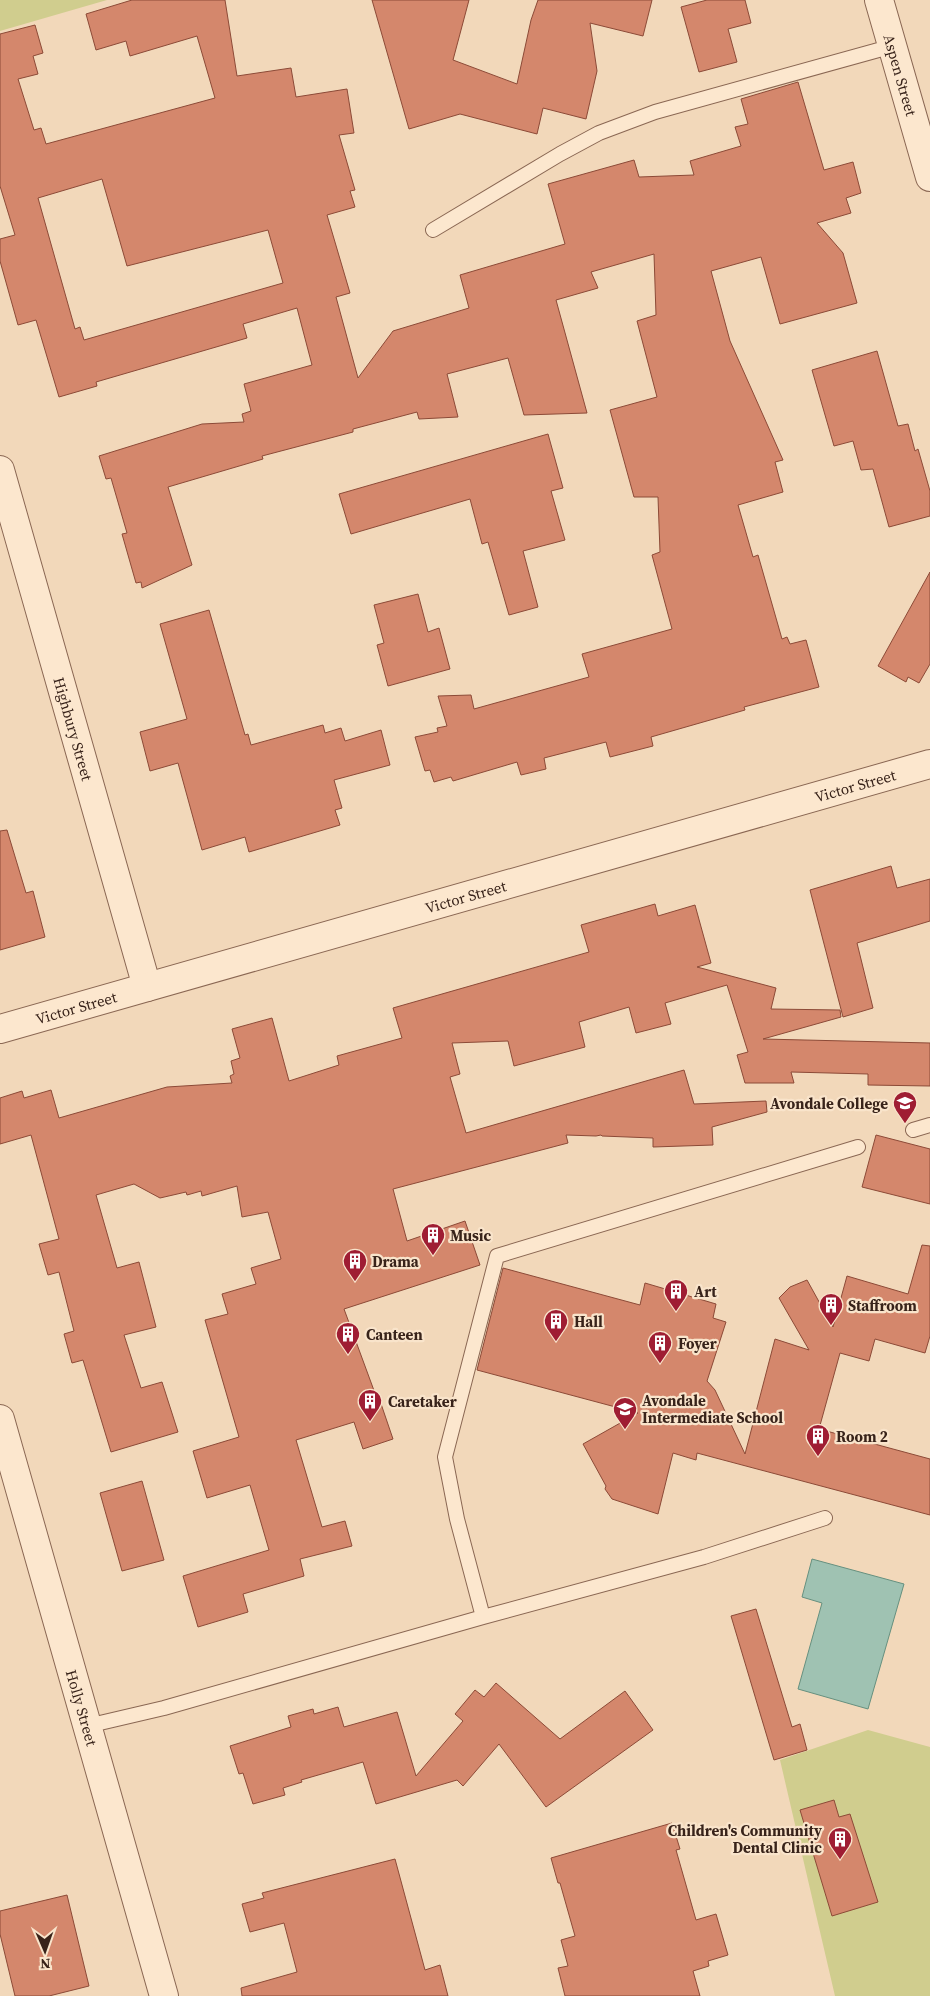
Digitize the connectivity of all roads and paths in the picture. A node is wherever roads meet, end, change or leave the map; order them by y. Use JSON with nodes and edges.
{"nodes":[{"id":1,"x":879,"y":0,"type":"edge"},
{"id":2,"x":893,"y":46,"type":"junction"},
{"id":3,"x":930,"y":177,"type":"edge"},
{"id":4,"x":433,"y":230,"type":"dead end"},
{"id":5,"x":0,"y":470,"type":"edge"},
{"id":6,"x":930,"y":764,"type":"edge"},
{"id":7,"x":147,"y":987,"type":"junction"},
{"id":8,"x":0,"y":1029,"type":"edge"},
{"id":9,"x":930,"y":1125,"type":"edge"},
{"id":10,"x":913,"y":1130,"type":"dead end"},
{"id":11,"x":858,"y":1147,"type":"dead end"},
{"id":12,"x":0,"y":1419,"type":"edge"},
{"id":13,"x":826,"y":1518,"type":"dead end"},
{"id":14,"x":483,"y":1617,"type":"junction"},
{"id":15,"x":87,"y":1726,"type":"junction"},
{"id":16,"x":164,"y":1996,"type":"edge"}],
"edges":[{"from":1,"to":2,"type":"street","name":"Aspen Street"},
{"from":2,"to":3,"type":"street","name":"Aspen Street"},
{"from":2,"to":4,"type":"lane"},
{"from":5,"to":7,"type":"street","name":"Highbury Street"},
{"from":6,"to":7,"type":"street","name":"Victor Street"},
{"from":7,"to":8,"type":"street","name":"Victor Street"},
{"from":9,"to":10,"type":"lane"},
{"from":11,"to":14,"type":"lane"},
{"from":12,"to":15,"type":"street","name":"Holly Street"},
{"from":13,"to":14,"type":"lane"},
{"from":14,"to":15,"type":"lane"},
{"from":15,"to":16,"type":"street","name":"Holly Street"}]}
